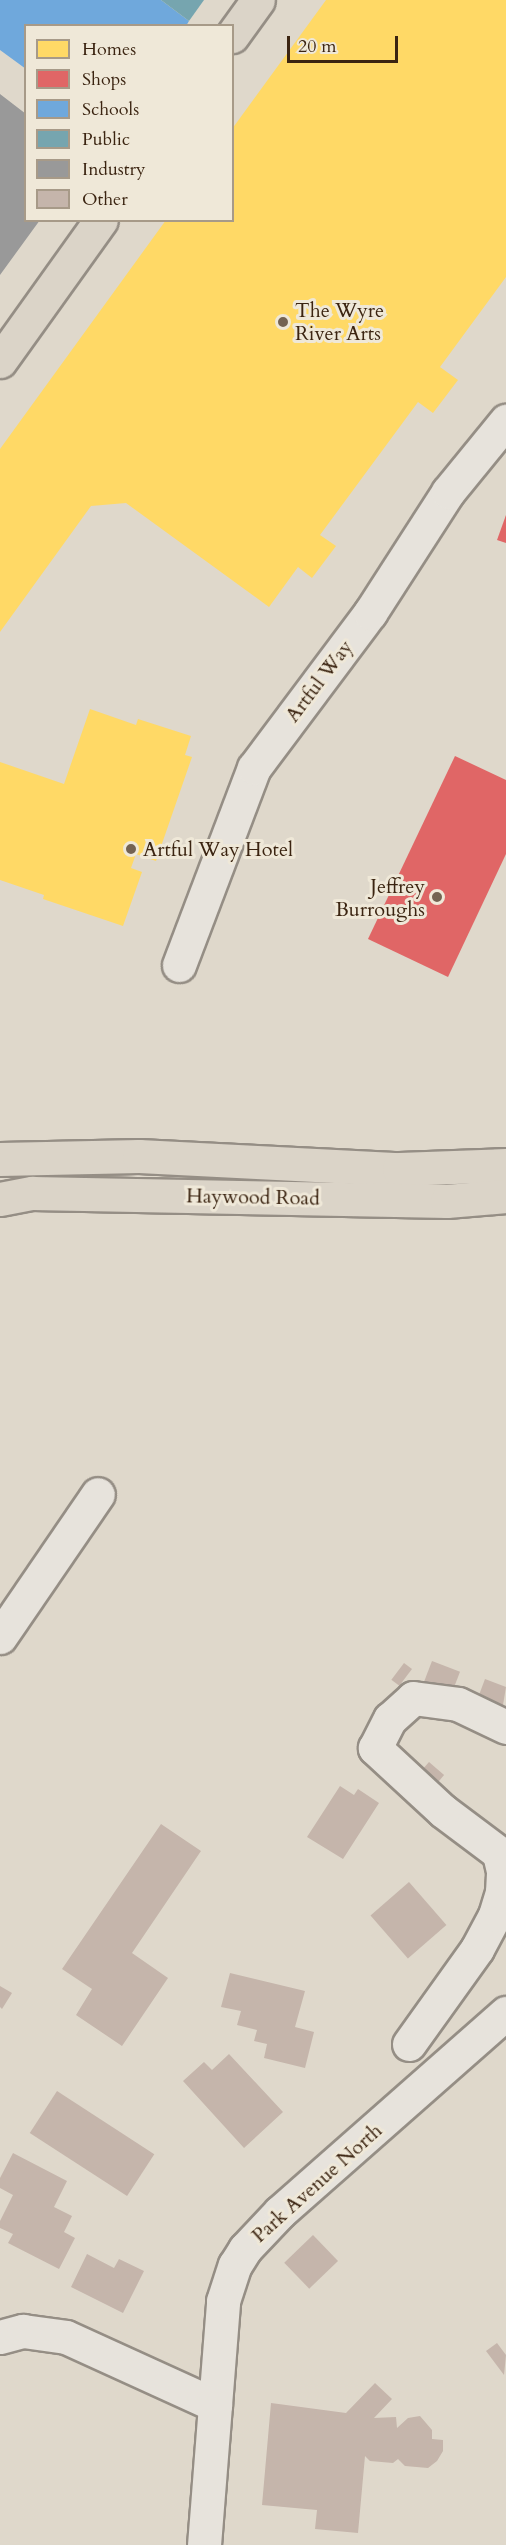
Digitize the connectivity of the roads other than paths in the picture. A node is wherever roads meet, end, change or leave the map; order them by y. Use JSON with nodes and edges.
{"nodes":[{"id":1,"x":258,"y":0,"type":"edge"},
{"id":2,"x":234,"y":33,"type":"edge"},
{"id":3,"x":100,"y":222,"type":"edge"},
{"id":4,"x":0,"y":362,"type":"edge"},
{"id":5,"x":506,"y":421,"type":"edge"},
{"id":6,"x":179,"y":965,"type":"dead end"},
{"id":7,"x":0,"y":1159,"type":"edge"},
{"id":8,"x":506,"y":1165,"type":"edge"},
{"id":9,"x":399,"y":1184,"type":"junction"},
{"id":10,"x":506,"y":1196,"type":"edge"},
{"id":11,"x":0,"y":1199,"type":"edge"},
{"id":12,"x":98,"y":1494,"type":"dead end"},
{"id":13,"x":0,"y":1636,"type":"edge"},
{"id":14,"x":506,"y":1727,"type":"edge"},
{"id":15,"x":506,"y":2013,"type":"edge"},
{"id":16,"x":410,"y":2044,"type":"dead end"},
{"id":17,"x":0,"y":2337,"type":"edge"},
{"id":18,"x":215,"y":2405,"type":"junction"},
{"id":19,"x":204,"y":2545,"type":"edge"}],
"edges":[{"from":1,"to":2,"type":"main road"},
{"from":3,"to":4,"type":"main road"},
{"from":5,"to":6,"type":"street","name":"Artful Way"},
{"from":7,"to":9,"type":"main road","name":"Haywood Road"},
{"from":8,"to":9,"type":"main road","name":"Haywood Road"},
{"from":9,"to":10,"type":"main road","name":"Haywood Road"},
{"from":9,"to":11,"type":"main road","name":"Haywood Road"},
{"from":12,"to":13,"type":"street"},
{"from":14,"to":16,"type":"street"},
{"from":15,"to":18,"type":"street","name":"Park Avenue North"},
{"from":17,"to":18,"type":"street"},
{"from":18,"to":19,"type":"street","name":"Park Avenue North"}]}
